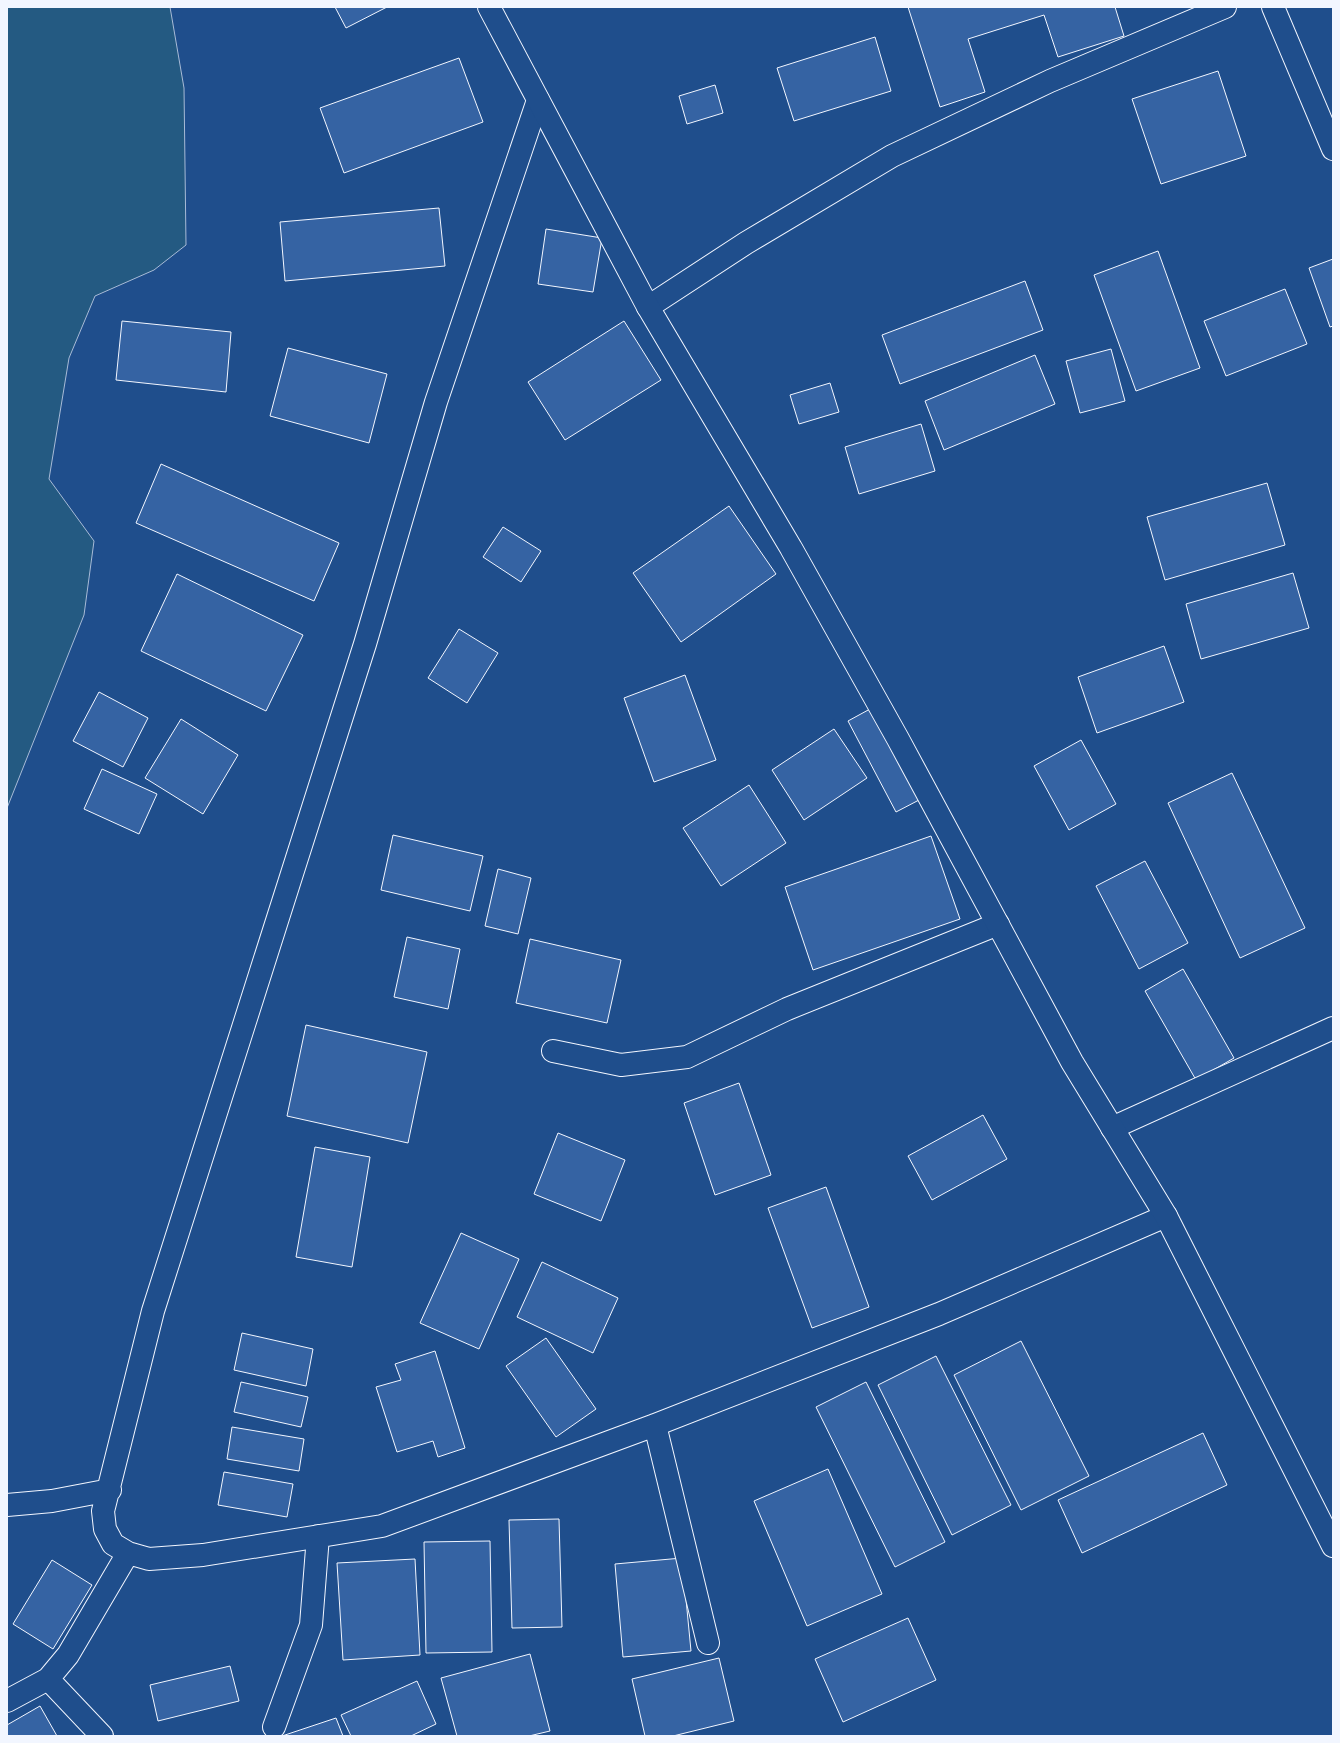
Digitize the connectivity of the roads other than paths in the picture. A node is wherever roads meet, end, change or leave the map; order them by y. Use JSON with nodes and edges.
{"nodes":[{"id":1,"x":489,"y":7,"type":"edge"},
{"id":2,"x":1225,"y":7,"type":"edge"},
{"id":3,"x":1273,"y":7,"type":"edge"},
{"id":4,"x":538,"y":100,"type":"junction"},
{"id":5,"x":1333,"y":149,"type":"edge"},
{"id":6,"x":648,"y":306,"type":"junction"},
{"id":7,"x":998,"y":924,"type":"junction"},
{"id":8,"x":1333,"y":1028,"type":"edge"},
{"id":9,"x":553,"y":1051,"type":"dead end"},
{"id":10,"x":1112,"y":1128,"type":"junction"},
{"id":11,"x":1166,"y":1216,"type":"junction"},
{"id":12,"x":655,"y":1425,"type":"junction"},
{"id":13,"x":110,"y":1490,"type":"junction"},
{"id":14,"x":7,"y":1506,"type":"edge"},
{"id":15,"x":318,"y":1536,"type":"junction"},
{"id":16,"x":1333,"y":1546,"type":"edge"},
{"id":17,"x":128,"y":1553,"type":"junction"},
{"id":18,"x":708,"y":1643,"type":"dead end"},
{"id":19,"x":48,"y":1679,"type":"junction"},
{"id":20,"x":7,"y":1701,"type":"edge"},
{"id":21,"x":274,"y":1728,"type":"dead end"},
{"id":22,"x":102,"y":1736,"type":"edge"}],
"edges":[{"from":1,"to":4,"type":"street"},
{"from":2,"to":6,"type":"street"},
{"from":3,"to":5,"type":"street"},
{"from":4,"to":6,"type":"street"},
{"from":4,"to":13,"type":"street"},
{"from":6,"to":7,"type":"street"},
{"from":7,"to":9,"type":"street"},
{"from":7,"to":10,"type":"street"},
{"from":8,"to":10,"type":"street"},
{"from":10,"to":11,"type":"street"},
{"from":11,"to":12,"type":"street"},
{"from":11,"to":16,"type":"street"},
{"from":12,"to":15,"type":"street"},
{"from":12,"to":18,"type":"street"},
{"from":13,"to":14,"type":"street"},
{"from":13,"to":17,"type":"street"},
{"from":15,"to":17,"type":"street"},
{"from":15,"to":21,"type":"street"},
{"from":17,"to":19,"type":"street"},
{"from":19,"to":20,"type":"street"},
{"from":19,"to":22,"type":"street"}]}
